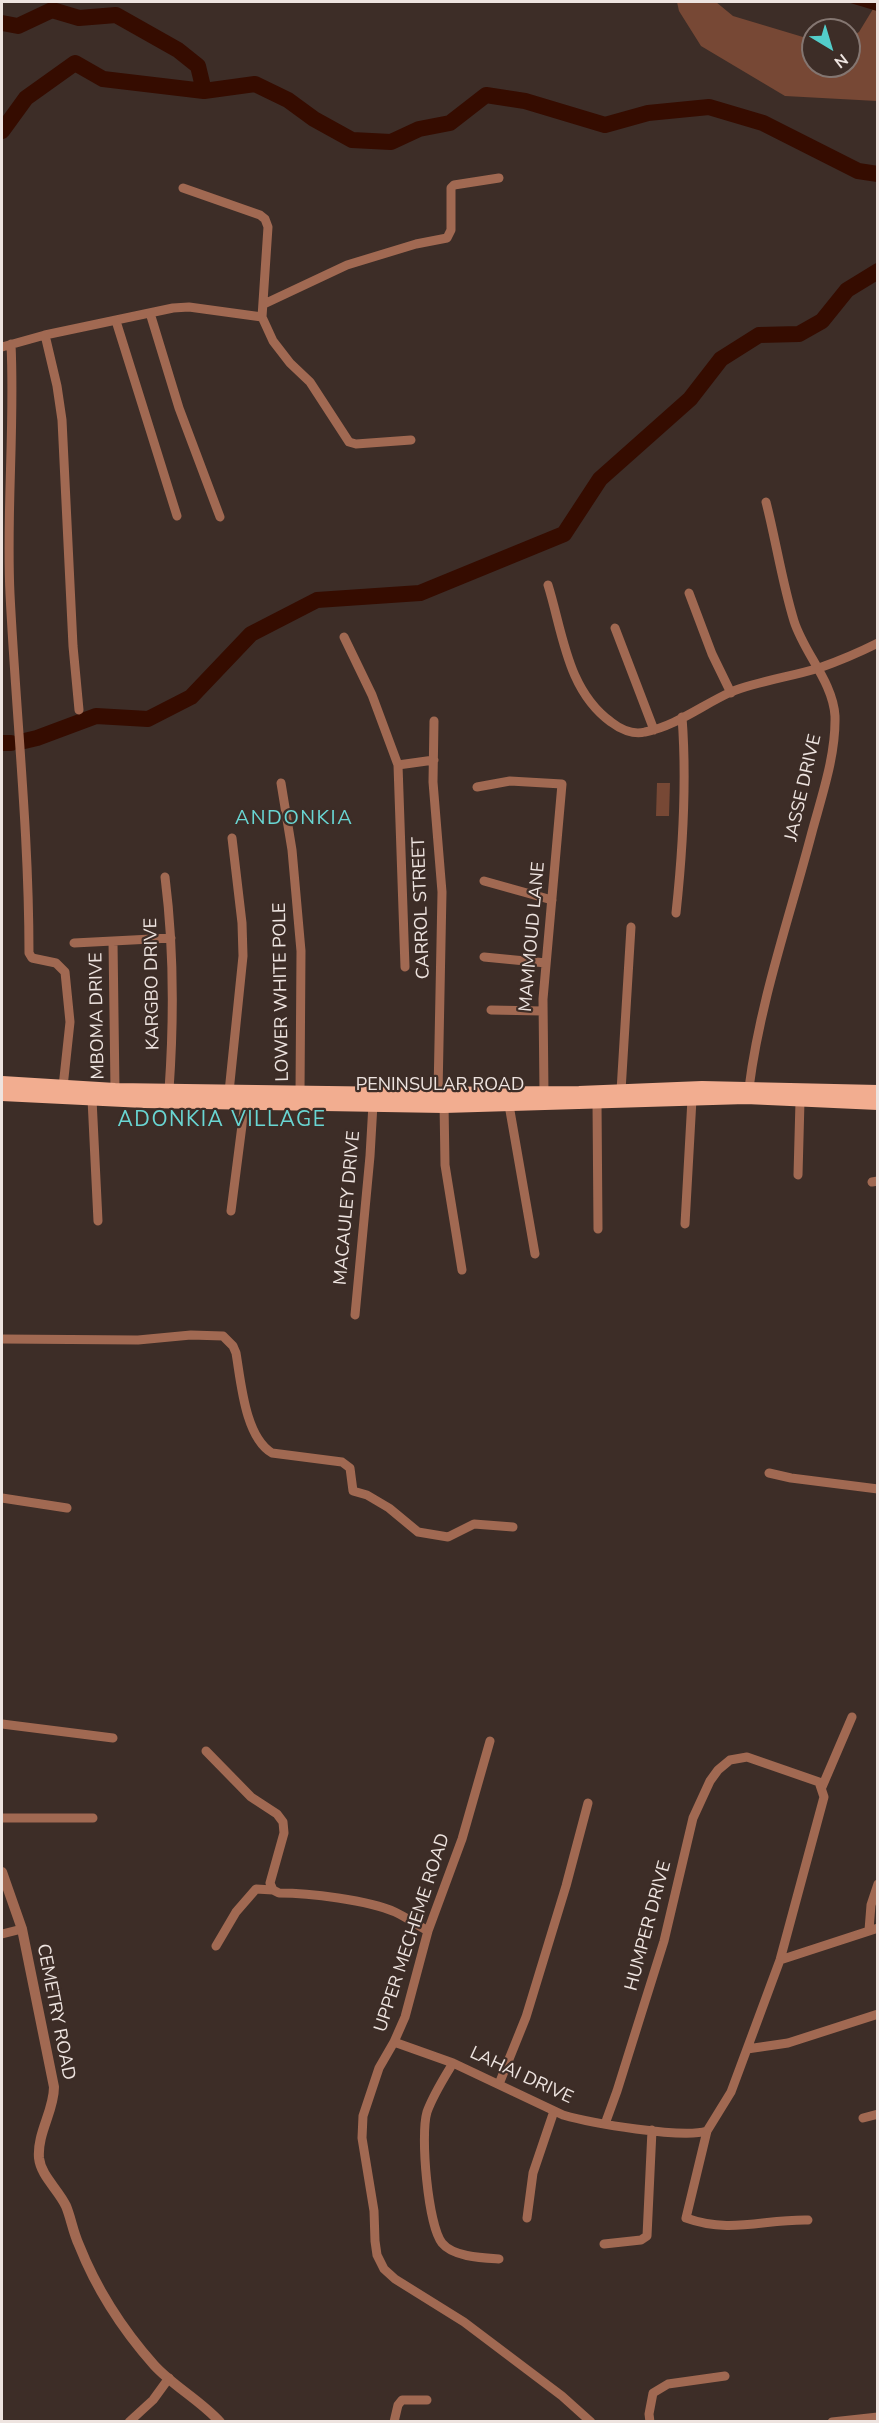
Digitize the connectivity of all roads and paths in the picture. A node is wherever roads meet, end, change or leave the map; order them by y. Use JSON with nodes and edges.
{"nodes":[{"id":1,"x":499,"y":178,"type":"dead end"},
{"id":2,"x":183,"y":188,"type":"dead end"},
{"id":3,"x":264,"y":304,"type":"junction"},
{"id":4,"x":150,"y":313,"type":"junction"},
{"id":5,"x":262,"y":317,"type":"junction"},
{"id":6,"x":116,"y":321,"type":"junction"},
{"id":7,"x":45,"y":335,"type":"junction"},
{"id":8,"x":6,"y":346,"type":"edge"},
{"id":9,"x":411,"y":440,"type":"dead end"},
{"id":10,"x":766,"y":502,"type":"dead end"},
{"id":11,"x":177,"y":516,"type":"dead end"},
{"id":12,"x":220,"y":517,"type":"dead end"},
{"id":13,"x":548,"y":585,"type":"dead end"},
{"id":14,"x":689,"y":594,"type":"dead end"},
{"id":15,"x":615,"y":627,"type":"dead end"},
{"id":16,"x":344,"y":637,"type":"dead end"},
{"id":17,"x":878,"y":644,"type":"edge"},
{"id":18,"x":817,"y":669,"type":"junction"},
{"id":19,"x":731,"y":693,"type":"junction"},
{"id":20,"x":79,"y":710,"type":"dead end"},
{"id":21,"x":682,"y":717,"type":"junction"},
{"id":22,"x":434,"y":721,"type":"dead end"},
{"id":23,"x":654,"y":730,"type":"junction"},
{"id":24,"x":434,"y":760,"type":"junction"},
{"id":25,"x":398,"y":765,"type":"junction"},
{"id":26,"x":281,"y":783,"type":"dead end"},
{"id":27,"x":477,"y":787,"type":"dead end"},
{"id":28,"x":232,"y":838,"type":"dead end"},
{"id":29,"x":165,"y":877,"type":"dead end"},
{"id":30,"x":484,"y":881,"type":"dead end"},
{"id":31,"x":552,"y":900,"type":"junction"},
{"id":32,"x":676,"y":913,"type":"dead end"},
{"id":33,"x":631,"y":927,"type":"dead end"},
{"id":34,"x":171,"y":939,"type":"junction"},
{"id":35,"x":113,"y":941,"type":"junction"},
{"id":36,"x":74,"y":943,"type":"dead end"},
{"id":37,"x":484,"y":957,"type":"dead end"},
{"id":38,"x":546,"y":963,"type":"junction"},
{"id":39,"x":405,"y":967,"type":"dead end"},
{"id":40,"x":491,"y":1010,"type":"dead end"},
{"id":41,"x":542,"y":1011,"type":"junction"},
{"id":42,"x":2,"y":1083,"type":"edge"},
{"id":43,"x":63,"y":1087,"type":"junction"},
{"id":44,"x":749,"y":1088,"type":"junction"},
{"id":45,"x":115,"y":1090,"type":"junction"},
{"id":46,"x":169,"y":1090,"type":"junction"},
{"id":47,"x":621,"y":1091,"type":"junction"},
{"id":48,"x":229,"y":1092,"type":"junction"},
{"id":49,"x":878,"y":1092,"type":"edge"},
{"id":50,"x":300,"y":1093,"type":"junction"},
{"id":51,"x":2,"y":1094,"type":"edge"},
{"id":52,"x":544,"y":1094,"type":"junction"},
{"id":53,"x":442,"y":1098,"type":"junction"},
{"id":54,"x":92,"y":1099,"type":"junction"},
{"id":55,"x":692,"y":1099,"type":"junction"},
{"id":56,"x":800,"y":1101,"type":"junction"},
{"id":57,"x":245,"y":1102,"type":"junction"},
{"id":58,"x":597,"y":1102,"type":"junction"},
{"id":59,"x":878,"y":1103,"type":"edge"},
{"id":60,"x":373,"y":1104,"type":"junction"},
{"id":61,"x":509,"y":1105,"type":"junction"},
{"id":62,"x":798,"y":1175,"type":"dead end"},
{"id":63,"x":231,"y":1211,"type":"dead end"},
{"id":64,"x":98,"y":1221,"type":"dead end"},
{"id":65,"x":686,"y":1224,"type":"dead end"},
{"id":66,"x":598,"y":1229,"type":"dead end"},
{"id":67,"x":535,"y":1254,"type":"dead end"},
{"id":68,"x":462,"y":1270,"type":"dead end"},
{"id":69,"x":355,"y":1315,"type":"dead end"},
{"id":70,"x":2,"y":1339,"type":"edge"},
{"id":71,"x":769,"y":1473,"type":"dead end"},
{"id":72,"x":878,"y":1489,"type":"edge"},
{"id":73,"x":2,"y":1498,"type":"edge"},
{"id":74,"x":67,"y":1508,"type":"dead end"},
{"id":75,"x":513,"y":1527,"type":"dead end"},
{"id":76,"x":852,"y":1717,"type":"dead end"},
{"id":77,"x":2,"y":1724,"type":"edge"},
{"id":78,"x":112,"y":1738,"type":"dead end"},
{"id":79,"x":490,"y":1741,"type":"dead end"},
{"id":80,"x":206,"y":1751,"type":"dead end"},
{"id":81,"x":822,"y":1787,"type":"junction"},
{"id":82,"x":588,"y":1803,"type":"dead end"},
{"id":83,"x":2,"y":1818,"type":"edge"},
{"id":84,"x":93,"y":1818,"type":"dead end"},
{"id":85,"x":2,"y":1872,"type":"edge"},
{"id":86,"x":878,"y":1884,"type":"edge"},
{"id":87,"x":273,"y":1890,"type":"junction"},
{"id":88,"x":22,"y":1929,"type":"junction"},
{"id":89,"x":874,"y":1929,"type":"edge"},
{"id":90,"x":428,"y":1931,"type":"junction"},
{"id":91,"x":2,"y":1934,"type":"edge"},
{"id":92,"x":216,"y":1946,"type":"dead end"},
{"id":93,"x":780,"y":1960,"type":"junction"},
{"id":94,"x":878,"y":2014,"type":"edge"},
{"id":95,"x":394,"y":2042,"type":"junction"},
{"id":96,"x":747,"y":2049,"type":"junction"},
{"id":97,"x":453,"y":2063,"type":"junction"},
{"id":98,"x":499,"y":2084,"type":"junction"},
{"id":99,"x":554,"y":2111,"type":"junction"},
{"id":100,"x":878,"y":2114,"type":"edge"},
{"id":101,"x":863,"y":2118,"type":"dead end"},
{"id":102,"x":605,"y":2124,"type":"junction"},
{"id":103,"x":652,"y":2130,"type":"junction"},
{"id":104,"x":707,"y":2131,"type":"junction"},
{"id":105,"x":527,"y":2218,"type":"dead end"},
{"id":106,"x":808,"y":2220,"type":"dead end"},
{"id":107,"x":604,"y":2244,"type":"dead end"},
{"id":108,"x":499,"y":2259,"type":"dead end"},
{"id":109,"x":725,"y":2376,"type":"dead end"},
{"id":110,"x":169,"y":2378,"type":"junction"},
{"id":111,"x":427,"y":2400,"type":"dead end"},
{"id":112,"x":878,"y":2417,"type":"edge"},
{"id":113,"x":129,"y":2421,"type":"edge"},
{"id":114,"x":220,"y":2421,"type":"edge"},
{"id":115,"x":394,"y":2421,"type":"edge"},
{"id":116,"x":591,"y":2421,"type":"edge"},
{"id":117,"x":650,"y":2421,"type":"edge"},
{"id":118,"x":832,"y":2421,"type":"edge"}],
"edges":[{"from":1,"to":3,"type":"street"},
{"from":2,"to":3,"type":"street"},
{"from":3,"to":5,"type":"street"},
{"from":4,"to":5,"type":"street"},
{"from":4,"to":6,"type":"street"},
{"from":4,"to":12,"type":"street"},
{"from":5,"to":9,"type":"street"},
{"from":6,"to":7,"type":"street"},
{"from":6,"to":11,"type":"street"},
{"from":7,"to":8,"type":"street"},
{"from":7,"to":20,"type":"street"},
{"from":8,"to":43,"type":"street"},
{"from":10,"to":18,"type":"street","name":"JASSE DRIVE"},
{"from":13,"to":23,"type":"street"},
{"from":14,"to":19,"type":"street"},
{"from":15,"to":23,"type":"street"},
{"from":16,"to":25,"type":"street"},
{"from":17,"to":18,"type":"street"},
{"from":18,"to":19,"type":"street"},
{"from":18,"to":44,"type":"street","name":"JASSE DRIVE"},
{"from":19,"to":21,"type":"street"},
{"from":21,"to":23,"type":"street"},
{"from":21,"to":32,"type":"street"},
{"from":22,"to":24,"type":"street","name":"CARROL STREET"},
{"from":24,"to":25,"type":"street"},
{"from":24,"to":53,"type":"street","name":"CARROL STREET"},
{"from":25,"to":39,"type":"street"},
{"from":26,"to":50,"type":"street","name":"LOWER WHITE POLE"},
{"from":27,"to":31,"type":"street","name":"MAMMOUD LANE"},
{"from":28,"to":48,"type":"street"},
{"from":29,"to":34,"type":"street","name":"KARGBO DRIVE"},
{"from":30,"to":31,"type":"street"},
{"from":31,"to":38,"type":"street","name":"MAMMOUD LANE"},
{"from":33,"to":47,"type":"street"},
{"from":34,"to":35,"type":"street"},
{"from":34,"to":46,"type":"street","name":"KARGBO DRIVE"},
{"from":35,"to":36,"type":"street"},
{"from":35,"to":45,"type":"street","name":"MBOMA DRIVE"},
{"from":37,"to":38,"type":"street"},
{"from":38,"to":41,"type":"street","name":"MAMMOUD LANE"},
{"from":40,"to":41,"type":"street"},
{"from":41,"to":52,"type":"street","name":"MAMMOUD LANE"},
{"from":42,"to":43,"type":"main road","name":"PENINSULAR ROAD"},
{"from":43,"to":45,"type":"main road","name":"PENINSULAR ROAD"},
{"from":44,"to":47,"type":"main road","name":"PENINSULAR ROAD"},
{"from":44,"to":49,"type":"main road","name":"PENINSULAR ROAD"},
{"from":45,"to":46,"type":"main road","name":"PENINSULAR ROAD"},
{"from":46,"to":48,"type":"main road","name":"PENINSULAR ROAD"},
{"from":47,"to":52,"type":"main road","name":"PENINSULAR ROAD"},
{"from":48,"to":50,"type":"main road","name":"PENINSULAR ROAD"},
{"from":50,"to":53,"type":"main road","name":"PENINSULAR ROAD"},
{"from":51,"to":54,"type":"main road","name":"PENINSULAR ROAD"},
{"from":52,"to":53,"type":"main road","name":"PENINSULAR ROAD"},
{"from":53,"to":60,"type":"main road","name":"PENINSULAR ROAD"},
{"from":53,"to":61,"type":"main road","name":"PENINSULAR ROAD"},
{"from":53,"to":68,"type":"street","name":"CARROL STREET"},
{"from":54,"to":57,"type":"main road","name":"PENINSULAR ROAD"},
{"from":54,"to":64,"type":"street"},
{"from":55,"to":56,"type":"main road","name":"PENINSULAR ROAD"},
{"from":55,"to":58,"type":"main road","name":"PENINSULAR ROAD"},
{"from":55,"to":65,"type":"street"},
{"from":56,"to":59,"type":"main road","name":"PENINSULAR ROAD"},
{"from":56,"to":62,"type":"street"},
{"from":57,"to":60,"type":"main road","name":"PENINSULAR ROAD"},
{"from":57,"to":63,"type":"street"},
{"from":58,"to":61,"type":"main road","name":"PENINSULAR ROAD"},
{"from":58,"to":66,"type":"street"},
{"from":60,"to":69,"type":"street","name":"MACAULEY DRIVE"},
{"from":61,"to":67,"type":"street"},
{"from":70,"to":75,"type":"street"},
{"from":71,"to":72,"type":"street"},
{"from":73,"to":74,"type":"street"},
{"from":76,"to":81,"type":"street"},
{"from":77,"to":78,"type":"street"},
{"from":79,"to":90,"type":"street","name":"UPPER MECHEME ROAD"},
{"from":80,"to":87,"type":"street"},
{"from":81,"to":93,"type":"street"},
{"from":81,"to":102,"type":"street","name":"HUMPER DRIVE"},
{"from":82,"to":98,"type":"street"},
{"from":83,"to":84,"type":"street"},
{"from":85,"to":88,"type":"street","name":"CEMETRY ROAD"},
{"from":86,"to":89,"type":"street"},
{"from":87,"to":90,"type":"street"},
{"from":87,"to":92,"type":"street"},
{"from":88,"to":91,"type":"street"},
{"from":88,"to":110,"type":"street","name":"CEMETRY ROAD"},
{"from":89,"to":93,"type":"street"},
{"from":90,"to":95,"type":"street","name":"UPPER MECHEME ROAD"},
{"from":93,"to":96,"type":"street"},
{"from":94,"to":96,"type":"street"},
{"from":95,"to":97,"type":"street","name":"LAHAI DRIVE"},
{"from":95,"to":116,"type":"street","name":"UPPER MECHEME ROAD"},
{"from":96,"to":104,"type":"street"},
{"from":97,"to":98,"type":"street","name":"LAHAI DRIVE"},
{"from":97,"to":108,"type":"street"},
{"from":98,"to":99,"type":"street","name":"LAHAI DRIVE"},
{"from":99,"to":102,"type":"street","name":"LAHAI DRIVE"},
{"from":99,"to":105,"type":"street"},
{"from":100,"to":101,"type":"street"},
{"from":102,"to":103,"type":"street","name":"LAHAI DRIVE"},
{"from":103,"to":104,"type":"street","name":"LAHAI DRIVE"},
{"from":103,"to":107,"type":"street"},
{"from":104,"to":106,"type":"street"},
{"from":109,"to":117,"type":"street"},
{"from":110,"to":113,"type":"street"},
{"from":110,"to":114,"type":"street","name":"CEMETRY ROAD"},
{"from":111,"to":115,"type":"street"},
{"from":112,"to":118,"type":"street"}]}
